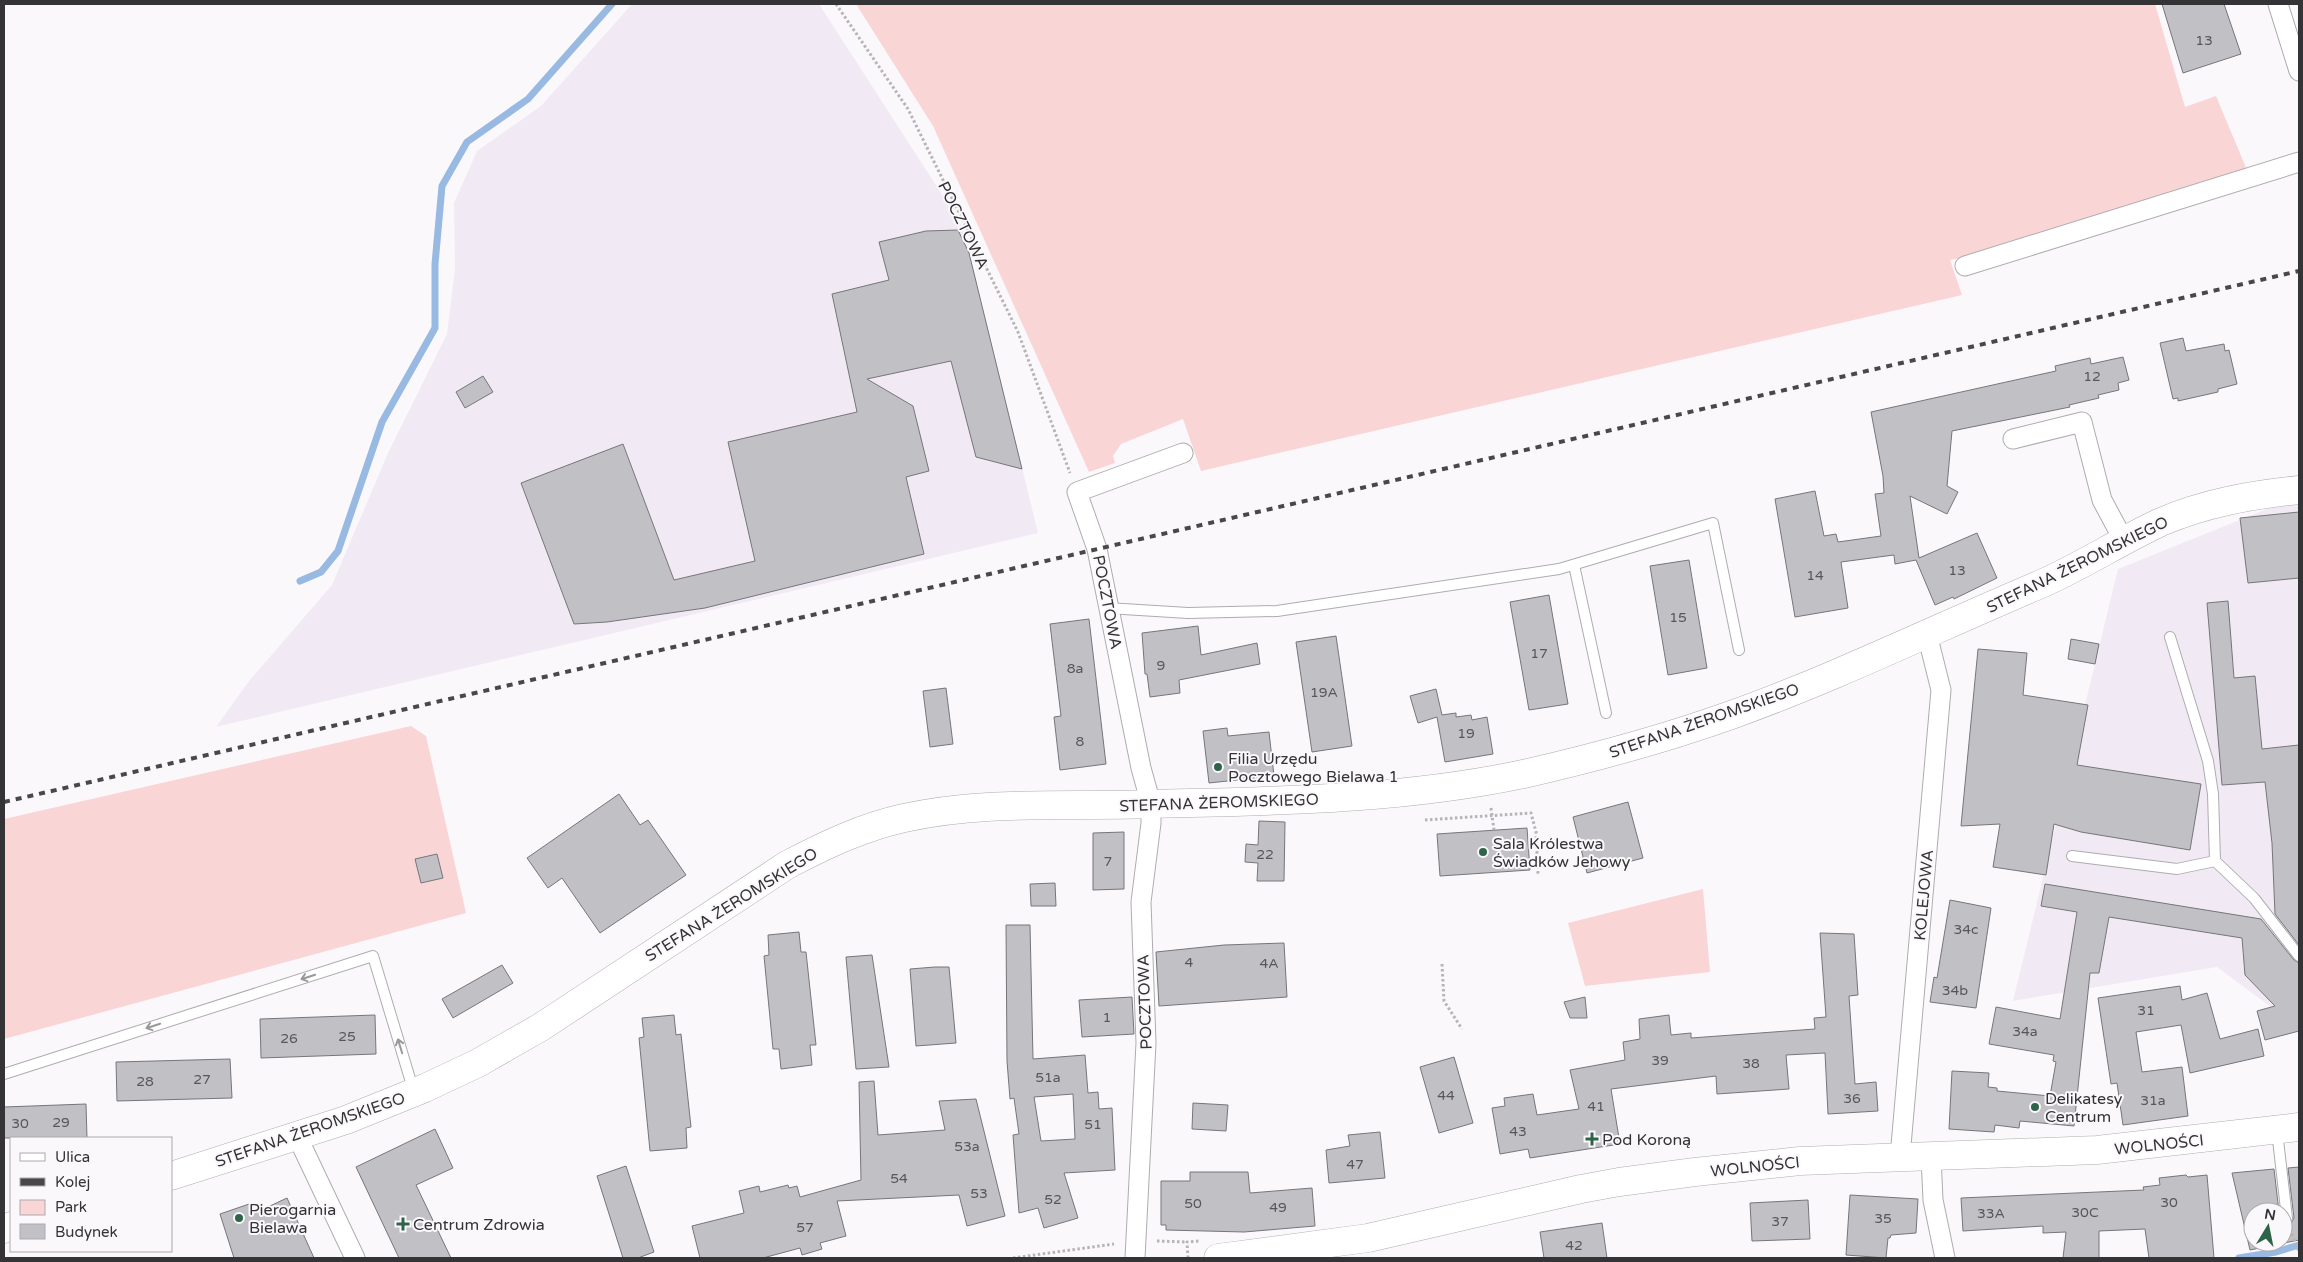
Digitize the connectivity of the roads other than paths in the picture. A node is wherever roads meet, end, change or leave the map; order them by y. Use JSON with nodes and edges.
{"nodes":[{"id":1,"x":2278,"y":4,"type":"edge"},
{"id":2,"x":2299,"y":71,"type":"edge"},
{"id":3,"x":2299,"y":162,"type":"edge"},
{"id":4,"x":1965,"y":266,"type":"dead end"},
{"id":5,"x":2013,"y":439,"type":"dead end"},
{"id":6,"x":1183,"y":453,"type":"dead end"},
{"id":7,"x":2299,"y":490,"type":"edge"},
{"id":8,"x":2124,"y":541,"type":"junction"},
{"id":9,"x":1574,"y":565,"type":"junction"},
{"id":10,"x":1107,"y":608,"type":"junction"},
{"id":11,"x":1927,"y":634,"type":"junction"},
{"id":12,"x":2170,"y":637,"type":"dead end"},
{"id":13,"x":1739,"y":650,"type":"dead end"},
{"id":14,"x":1606,"y":713,"type":"dead end"},
{"id":15,"x":1151,"y":804,"type":"junction"},
{"id":16,"x":2072,"y":856,"type":"dead end"},
{"id":17,"x":2215,"y":862,"type":"junction"},
{"id":18,"x":2299,"y":956,"type":"edge"},
{"id":19,"x":4,"y":1074,"type":"edge"},
{"id":20,"x":414,"y":1093,"type":"junction"},
{"id":21,"x":2288,"y":1129,"type":"edge"},
{"id":22,"x":297,"y":1136,"type":"junction"},
{"id":23,"x":1931,"y":1156,"type":"junction"},
{"id":24,"x":1900,"y":1158,"type":"junction"},
{"id":25,"x":172,"y":1176,"type":"edge"},
{"id":26,"x":2287,"y":1202,"type":"edge"},
{"id":27,"x":1136,"y":1249,"type":"edge"},
{"id":28,"x":1267,"y":1256,"type":"edge"},
{"id":29,"x":355,"y":1258,"type":"edge"},
{"id":30,"x":1218,"y":1258,"type":"edge"},
{"id":31,"x":1945,"y":1258,"type":"edge"}],
"edges":[{"from":1,"to":2,"type":"street"},
{"from":3,"to":4,"type":"street"},
{"from":5,"to":8,"type":"street"},
{"from":6,"to":10,"type":"street","name":"POCZTOWA"},
{"from":7,"to":8,"type":"street","name":"STEFANA ŻEROMSKIEGO"},
{"from":8,"to":11,"type":"street","name":"STEFANA ŻEROMSKIEGO"},
{"from":9,"to":10,"type":"lane"},
{"from":9,"to":13,"type":"lane"},
{"from":9,"to":14,"type":"lane"},
{"from":10,"to":15,"type":"street","name":"POCZTOWA"},
{"from":11,"to":15,"type":"street","name":"STEFANA ŻEROMSKIEGO"},
{"from":11,"to":24,"type":"street","name":"KOLEJOWA"},
{"from":12,"to":17,"type":"lane"},
{"from":15,"to":20,"type":"street","name":"STEFANA ŻEROMSKIEGO"},
{"from":15,"to":27,"type":"street","name":"POCZTOWA"},
{"from":16,"to":17,"type":"lane"},
{"from":17,"to":18,"type":"lane"},
{"from":20,"to":19,"type":"lane","one_way":true},
{"from":20,"to":22,"type":"street","name":"STEFANA ŻEROMSKIEGO"},
{"from":21,"to":23,"type":"street","name":"WOLNOŚCI"},
{"from":21,"to":26,"type":"lane"},
{"from":22,"to":25,"type":"street","name":"STEFANA ŻEROMSKIEGO"},
{"from":22,"to":29,"type":"street"},
{"from":23,"to":24,"type":"street","name":"WOLNOŚCI"},
{"from":23,"to":31,"type":"street"},
{"from":24,"to":28,"type":"street","name":"WOLNOŚCI"},
{"from":28,"to":30,"type":"street","name":"WOLNOŚCI"}]}
